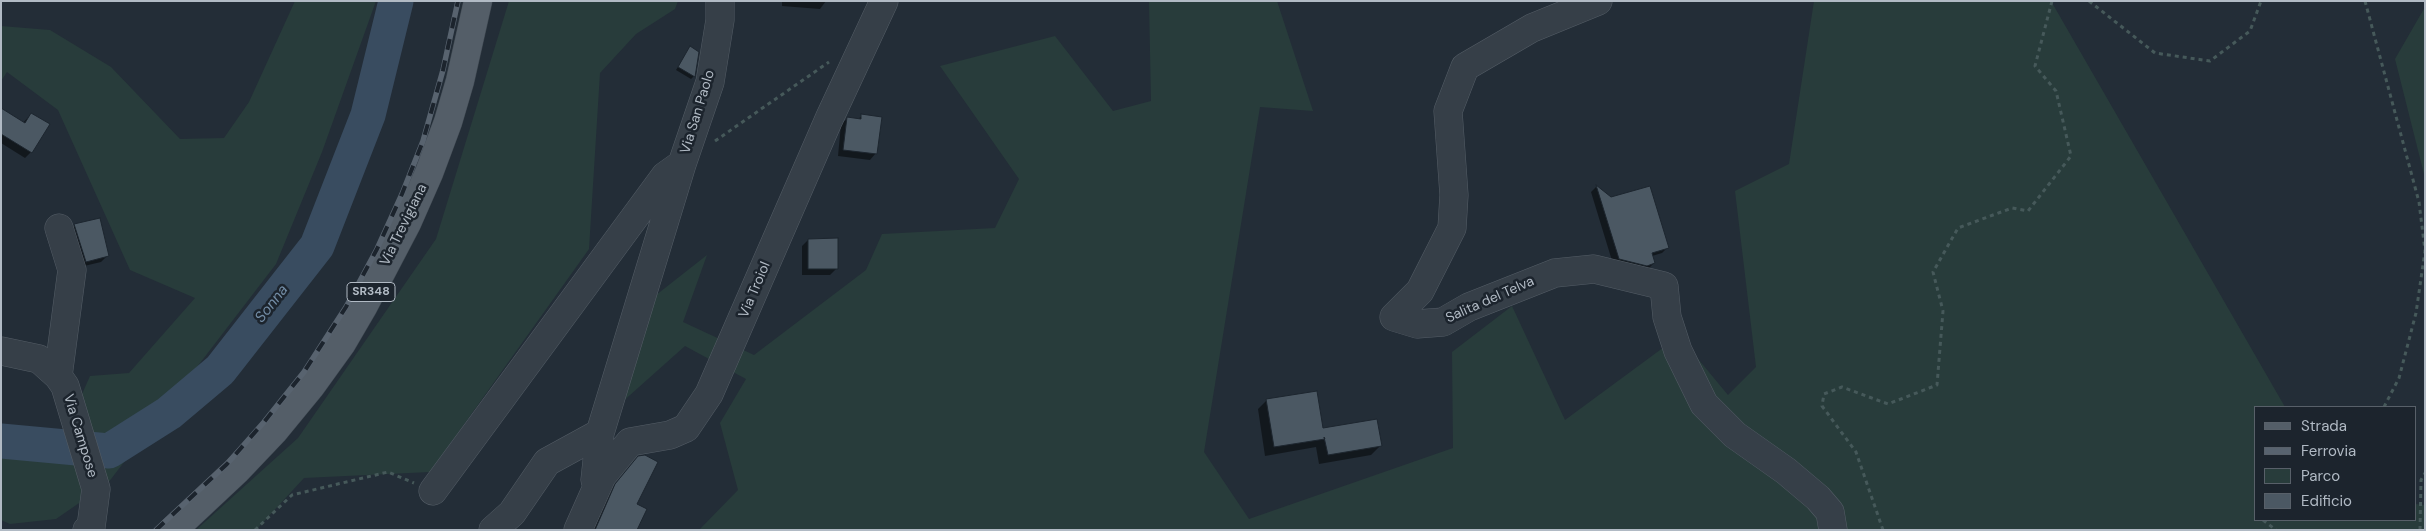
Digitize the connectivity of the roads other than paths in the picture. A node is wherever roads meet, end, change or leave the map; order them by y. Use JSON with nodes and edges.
{"nodes":[{"id":1,"x":478,"y":1,"type":"edge"},
{"id":2,"x":720,"y":1,"type":"edge"},
{"id":3,"x":884,"y":1,"type":"edge"},
{"id":4,"x":1598,"y":1,"type":"edge"},
{"id":5,"x":682,"y":164,"type":"junction"},
{"id":6,"x":59,"y":228,"type":"dead end"},
{"id":7,"x":1,"y":351,"type":"edge"},
{"id":8,"x":61,"y":381,"type":"junction"},
{"id":9,"x":600,"y":433,"type":"junction"},
{"id":10,"x":598,"y":484,"type":"junction"},
{"id":11,"x":433,"y":491,"type":"road end"},
{"id":12,"x":87,"y":530,"type":"edge"},
{"id":13,"x":172,"y":530,"type":"edge"},
{"id":14,"x":492,"y":530,"type":"edge"},
{"id":15,"x":578,"y":530,"type":"edge"},
{"id":16,"x":1833,"y":530,"type":"edge"}],
"edges":[{"from":1,"to":13,"type":"main road","name":"Via Trevigiana","number":"SR348"},
{"from":2,"to":5,"type":"street","name":"Via San Paolo"},
{"from":3,"to":10,"type":"street","name":"Via Troiol"},
{"from":4,"to":16,"type":"street","name":"Salita del Telva"},
{"from":5,"to":9,"type":"street","name":"Via San Paolo"},
{"from":5,"to":11,"type":"street"},
{"from":6,"to":8,"type":"street"},
{"from":7,"to":8,"type":"street"},
{"from":8,"to":12,"type":"street","name":"Via Campose"},
{"from":9,"to":10,"type":"street","name":"Via San Paolo"},
{"from":9,"to":14,"type":"street"},
{"from":10,"to":15,"type":"street","name":"Via Troiol"}]}
